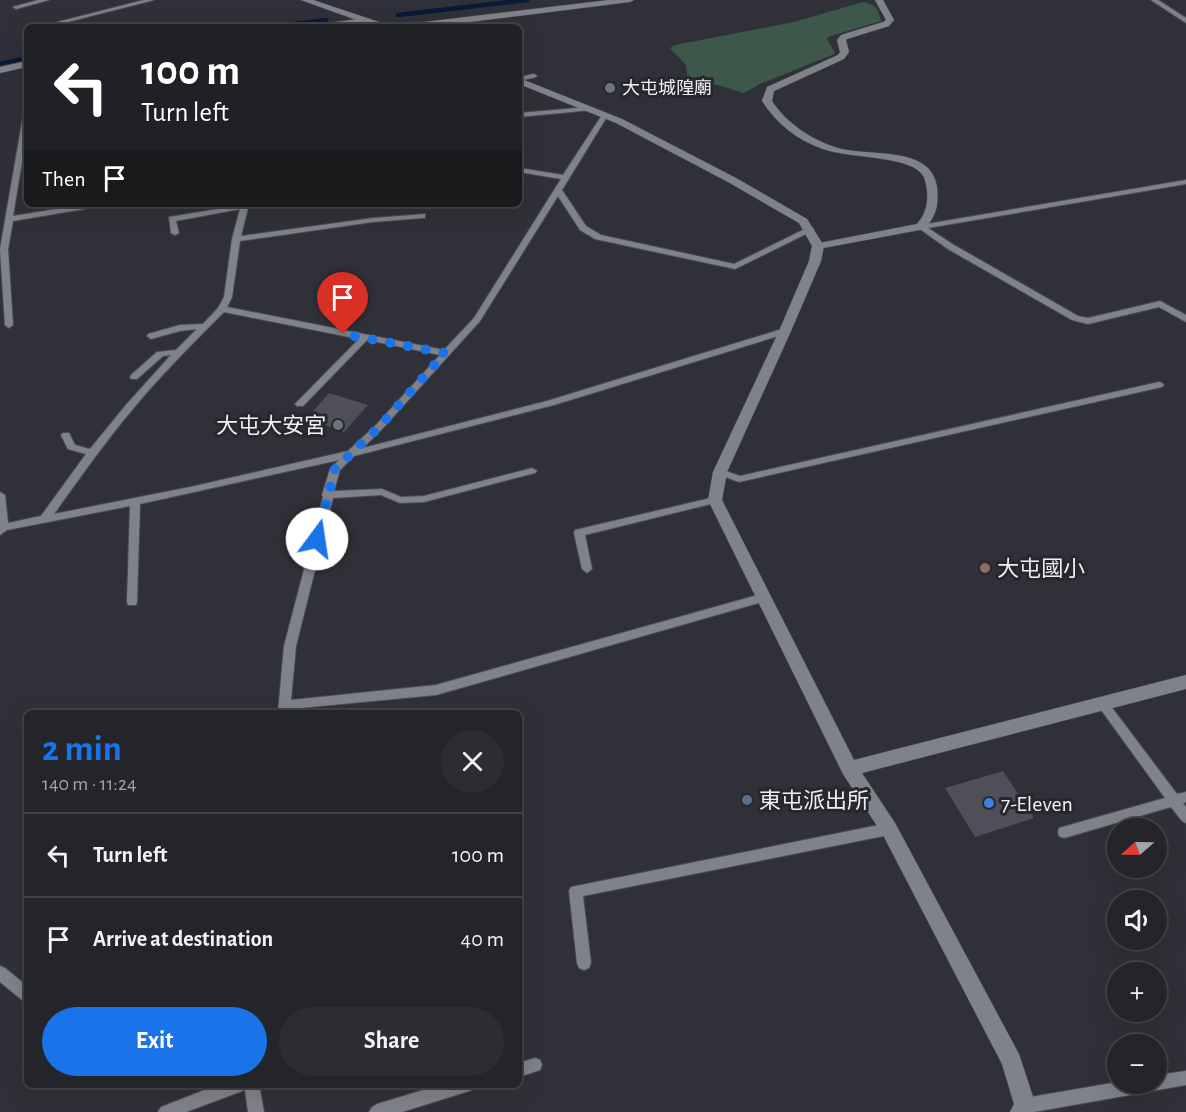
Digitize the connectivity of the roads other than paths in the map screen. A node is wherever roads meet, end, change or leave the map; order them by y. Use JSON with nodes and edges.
{"nodes":[{"id":1,"x":46,"y":0,"type":"edge"},
{"id":2,"x":151,"y":0,"type":"edge"},
{"id":3,"x":307,"y":0,"type":"edge"},
{"id":4,"x":630,"y":0,"type":"edge"},
{"id":5,"x":879,"y":0,"type":"edge"},
{"id":6,"x":1154,"y":0,"type":"edge"},
{"id":7,"x":16,"y":7,"type":"dead end"},
{"id":8,"x":366,"y":21,"type":"junction"},
{"id":9,"x":1186,"y":21,"type":"edge"},
{"id":10,"x":53,"y":24,"type":"edge"},
{"id":11,"x":344,"y":24,"type":"edge"},
{"id":12,"x":374,"y":24,"type":"edge"},
{"id":13,"x":424,"y":24,"type":"edge"},
{"id":14,"x":24,"y":65,"type":"edge"},
{"id":15,"x":0,"y":70,"type":"edge"},
{"id":16,"x":534,"y":76,"type":"dead end"},
{"id":17,"x":522,"y":79,"type":"edge"},
{"id":18,"x":522,"y":81,"type":"edge"},
{"id":19,"x":589,"y":109,"type":"junction"},
{"id":20,"x":522,"y":115,"type":"edge"},
{"id":21,"x":605,"y":115,"type":"junction"},
{"id":22,"x":24,"y":128,"type":"edge"},
{"id":23,"x":522,"y":171,"type":"edge"},
{"id":24,"x":566,"y":178,"type":"junction"},
{"id":25,"x":1186,"y":182,"type":"edge"},
{"id":26,"x":558,"y":190,"type":"junction"},
{"id":27,"x":83,"y":207,"type":"edge"},
{"id":28,"x":234,"y":207,"type":"edge"},
{"id":29,"x":244,"y":207,"type":"edge"},
{"id":30,"x":422,"y":216,"type":"dead end"},
{"id":31,"x":8,"y":219,"type":"junction"},
{"id":32,"x":921,"y":227,"type":"junction"},
{"id":33,"x":810,"y":230,"type":"junction"},
{"id":34,"x":175,"y":233,"type":"dead end"},
{"id":35,"x":236,"y":239,"type":"junction"},
{"id":36,"x":818,"y":246,"type":"junction"},
{"id":37,"x":222,"y":309,"type":"junction"},
{"id":38,"x":1186,"y":319,"type":"edge"},
{"id":39,"x":9,"y":325,"type":"dead end"},
{"id":40,"x":204,"y":326,"type":"junction"},
{"id":41,"x":785,"y":331,"type":"junction"},
{"id":42,"x":151,"y":336,"type":"dead end"},
{"id":43,"x":364,"y":339,"type":"junction"},
{"id":44,"x":179,"y":352,"type":"junction"},
{"id":45,"x":445,"y":353,"type":"junction"},
{"id":46,"x":134,"y":377,"type":"dead end"},
{"id":47,"x":1159,"y":385,"type":"dead end"},
{"id":48,"x":300,"y":404,"type":"dead end"},
{"id":49,"x":66,"y":435,"type":"dead end"},
{"id":50,"x":92,"y":453,"type":"junction"},
{"id":51,"x":351,"y":453,"type":"junction"},
{"id":52,"x":532,"y":471,"type":"dead end"},
{"id":53,"x":720,"y":472,"type":"junction"},
{"id":54,"x":0,"y":495,"type":"edge"},
{"id":55,"x":327,"y":495,"type":"junction"},
{"id":56,"x":715,"y":500,"type":"junction"},
{"id":57,"x":135,"y":503,"type":"junction"},
{"id":58,"x":44,"y":520,"type":"junction"},
{"id":59,"x":1,"y":529,"type":"edge"},
{"id":60,"x":587,"y":569,"type":"dead end"},
{"id":61,"x":765,"y":597,"type":"junction"},
{"id":62,"x":132,"y":602,"type":"dead end"},
{"id":63,"x":1186,"y":682,"type":"edge"},
{"id":64,"x":1103,"y":704,"type":"junction"},
{"id":65,"x":284,"y":709,"type":"edge"},
{"id":66,"x":849,"y":769,"type":"junction"},
{"id":67,"x":1180,"y":799,"type":"edge"},
{"id":68,"x":1186,"y":817,"type":"edge"},
{"id":69,"x":889,"y":829,"type":"junction"},
{"id":70,"x":1064,"y":832,"type":"dead end"},
{"id":71,"x":584,"y":963,"type":"dead end"},
{"id":72,"x":0,"y":973,"type":"edge"},
{"id":73,"x":24,"y":993,"type":"edge"},
{"id":74,"x":536,"y":1065,"type":"dead end"},
{"id":75,"x":522,"y":1069,"type":"edge"},
{"id":76,"x":1186,"y":1078,"type":"edge"},
{"id":77,"x":1167,"y":1081,"type":"edge"},
{"id":78,"x":232,"y":1088,"type":"edge"},
{"id":79,"x":252,"y":1088,"type":"edge"},
{"id":80,"x":456,"y":1088,"type":"edge"},
{"id":81,"x":1107,"y":1092,"type":"edge"},
{"id":82,"x":1023,"y":1109,"type":"edge"},
{"id":83,"x":166,"y":1112,"type":"edge"},
{"id":84,"x":256,"y":1112,"type":"edge"},
{"id":85,"x":377,"y":1112,"type":"edge"}],
"edges":[{"from":1,"to":7,"type":"lane"},
{"from":2,"to":10,"type":"lane"},
{"from":3,"to":8,"type":"street"},
{"from":4,"to":13,"type":"street"},
{"from":5,"to":32,"type":"street"},
{"from":6,"to":9,"type":"lane"},
{"from":8,"to":11,"type":"street"},
{"from":8,"to":12,"type":"street"},
{"from":14,"to":15,"type":"street"},
{"from":16,"to":17,"type":"lane"},
{"from":18,"to":19,"type":"street"},
{"from":19,"to":20,"type":"lane"},
{"from":19,"to":21,"type":"street"},
{"from":21,"to":24,"type":"lane"},
{"from":21,"to":33,"type":"street"},
{"from":22,"to":31,"type":"lane"},
{"from":23,"to":24,"type":"lane"},
{"from":24,"to":26,"type":"lane"},
{"from":25,"to":32,"type":"lane"},
{"from":26,"to":33,"type":"lane"},
{"from":26,"to":45,"type":"lane"},
{"from":27,"to":31,"type":"lane"},
{"from":28,"to":34,"type":"lane"},
{"from":29,"to":35,"type":"lane"},
{"from":30,"to":35,"type":"lane"},
{"from":31,"to":39,"type":"lane"},
{"from":32,"to":36,"type":"street"},
{"from":32,"to":38,"type":"lane"},
{"from":33,"to":36,"type":"street"},
{"from":35,"to":37,"type":"lane"},
{"from":36,"to":41,"type":"street"},
{"from":37,"to":40,"type":"lane"},
{"from":37,"to":43,"type":"lane"},
{"from":40,"to":42,"type":"lane"},
{"from":40,"to":44,"type":"lane"},
{"from":41,"to":51,"type":"lane"},
{"from":41,"to":53,"type":"street"},
{"from":43,"to":45,"type":"lane"},
{"from":43,"to":48,"type":"lane"},
{"from":44,"to":46,"type":"lane"},
{"from":44,"to":50,"type":"lane"},
{"from":45,"to":51,"type":"lane"},
{"from":47,"to":53,"type":"lane"},
{"from":49,"to":50,"type":"lane"},
{"from":50,"to":58,"type":"lane"},
{"from":51,"to":55,"type":"lane"},
{"from":51,"to":57,"type":"lane"},
{"from":52,"to":55,"type":"lane"},
{"from":53,"to":56,"type":"street"},
{"from":54,"to":59,"type":"lane"},
{"from":55,"to":65,"type":"lane"},
{"from":56,"to":60,"type":"lane"},
{"from":56,"to":61,"type":"street"},
{"from":57,"to":58,"type":"lane"},
{"from":57,"to":62,"type":"lane"},
{"from":58,"to":59,"type":"lane"},
{"from":61,"to":65,"type":"lane"},
{"from":61,"to":66,"type":"street"},
{"from":63,"to":64,"type":"street"},
{"from":64,"to":66,"type":"street"},
{"from":64,"to":67,"type":"lane"},
{"from":66,"to":69,"type":"street"},
{"from":67,"to":68,"type":"lane"},
{"from":67,"to":70,"type":"lane"},
{"from":69,"to":71,"type":"lane"},
{"from":69,"to":82,"type":"street"},
{"from":72,"to":73,"type":"lane"},
{"from":74,"to":75,"type":"lane"},
{"from":76,"to":77,"type":"lane"},
{"from":78,"to":83,"type":"lane"},
{"from":79,"to":84,"type":"lane"},
{"from":80,"to":85,"type":"lane"},
{"from":81,"to":82,"type":"lane"}]}
